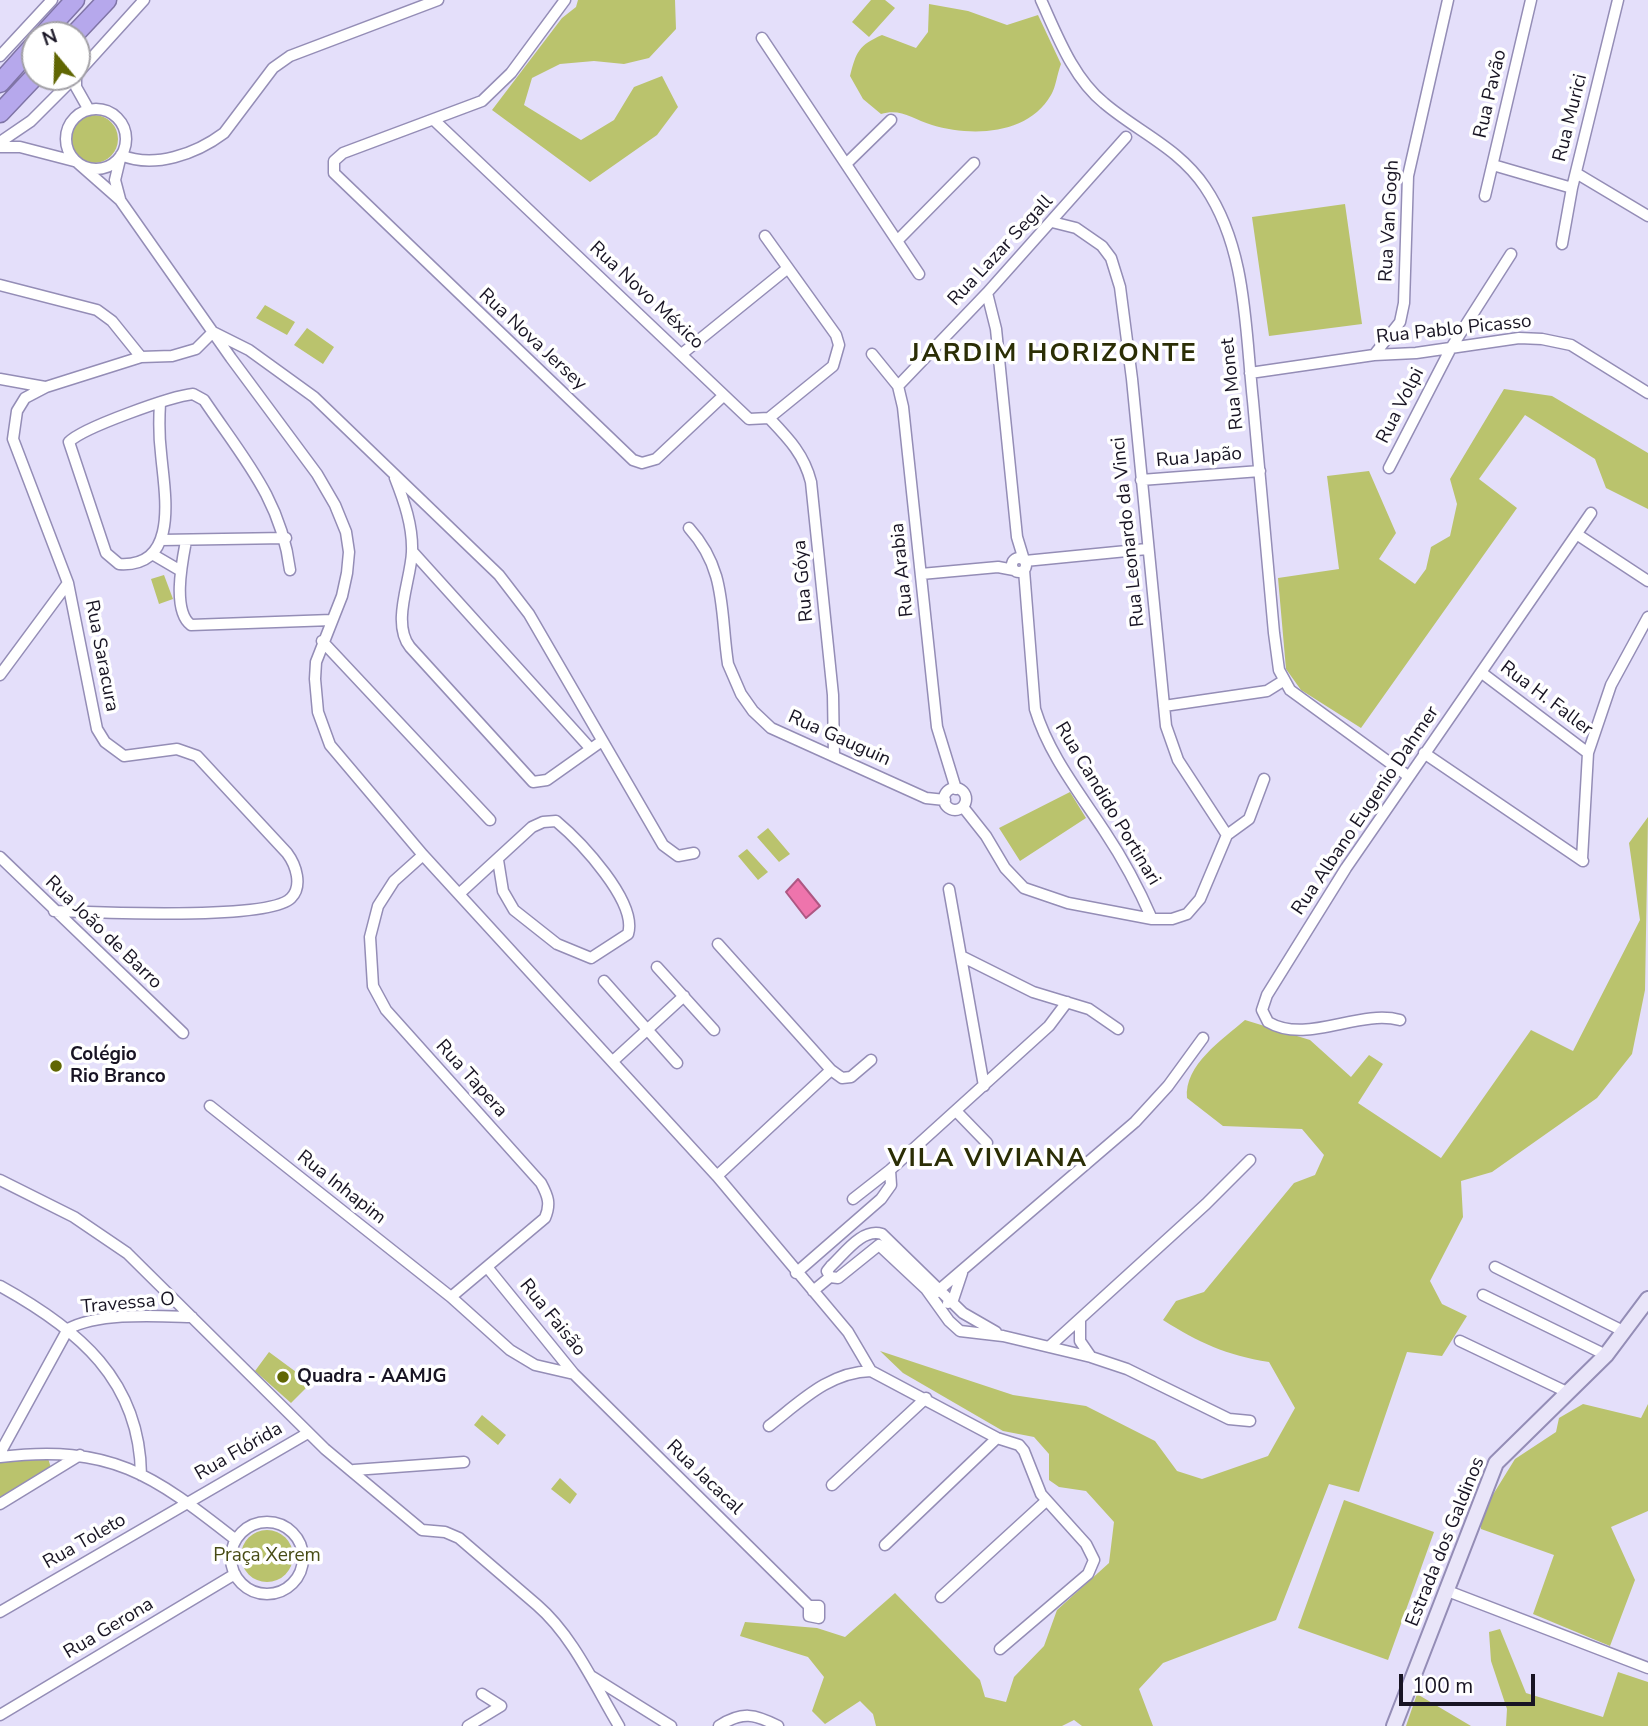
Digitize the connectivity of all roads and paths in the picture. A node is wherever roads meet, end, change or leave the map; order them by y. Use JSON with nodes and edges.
{"nodes":[{"id":1,"x":52,"y":0,"type":"edge"},
{"id":2,"x":75,"y":0,"type":"edge"},
{"id":3,"x":107,"y":0,"type":"edge"},
{"id":4,"x":144,"y":0,"type":"edge"},
{"id":5,"x":438,"y":0,"type":"edge"},
{"id":6,"x":565,"y":0,"type":"edge"},
{"id":7,"x":1041,"y":0,"type":"edge"},
{"id":8,"x":1448,"y":0,"type":"edge"},
{"id":9,"x":1531,"y":0,"type":"edge"},
{"id":10,"x":1618,"y":0,"type":"edge"},
{"id":11,"x":56,"y":21,"type":"edge"},
{"id":12,"x":87,"y":21,"type":"edge"},
{"id":13,"x":762,"y":38,"type":"dead end"},
{"id":14,"x":0,"y":56,"type":"edge"},
{"id":15,"x":91,"y":59,"type":"edge"},
{"id":16,"x":21,"y":60,"type":"edge"},
{"id":17,"x":0,"y":83,"type":"edge"},
{"id":18,"x":21,"y":91,"type":"edge"},
{"id":19,"x":61,"y":91,"type":"edge"},
{"id":20,"x":78,"y":91,"type":"edge"},
{"id":21,"x":89,"y":110,"type":"junction"},
{"id":22,"x":0,"y":113,"type":"edge"},
{"id":23,"x":891,"y":120,"type":"dead end"},
{"id":24,"x":435,"y":121,"type":"junction"},
{"id":25,"x":1126,"y":137,"type":"dead end"},
{"id":26,"x":0,"y":142,"type":"edge"},
{"id":27,"x":0,"y":147,"type":"edge"},
{"id":28,"x":121,"y":155,"type":"junction"},
{"id":29,"x":76,"y":162,"type":"junction"},
{"id":30,"x":974,"y":163,"type":"dead end"},
{"id":31,"x":846,"y":164,"type":"junction"},
{"id":32,"x":1493,"y":166,"type":"junction"},
{"id":33,"x":1576,"y":173,"type":"junction"},
{"id":34,"x":1572,"y":188,"type":"junction"},
{"id":35,"x":1485,"y":196,"type":"dead end"},
{"id":36,"x":120,"y":200,"type":"junction"},
{"id":37,"x":1067,"y":206,"type":"junction"},
{"id":38,"x":1648,"y":216,"type":"edge"},
{"id":39,"x":1052,"y":222,"type":"junction"},
{"id":40,"x":1076,"y":228,"type":"junction"},
{"id":41,"x":765,"y":236,"type":"dead end"},
{"id":42,"x":897,"y":241,"type":"junction"},
{"id":43,"x":1562,"y":244,"type":"dead end"},
{"id":44,"x":1511,"y":254,"type":"dead end"},
{"id":45,"x":788,"y":268,"type":"junction"},
{"id":46,"x":919,"y":274,"type":"dead end"},
{"id":47,"x":0,"y":285,"type":"edge"},
{"id":48,"x":987,"y":293,"type":"junction"},
{"id":49,"x":974,"y":307,"type":"junction"},
{"id":50,"x":992,"y":318,"type":"junction"},
{"id":51,"x":213,"y":332,"type":"junction"},
{"id":52,"x":1451,"y":348,"type":"junction"},
{"id":53,"x":683,"y":354,"type":"junction"},
{"id":54,"x":872,"y":354,"type":"dead end"},
{"id":55,"x":1374,"y":355,"type":"junction"},
{"id":56,"x":141,"y":357,"type":"junction"},
{"id":57,"x":1250,"y":373,"type":"junction"},
{"id":58,"x":0,"y":379,"type":"edge"},
{"id":59,"x":898,"y":386,"type":"junction"},
{"id":60,"x":46,"y":387,"type":"junction"},
{"id":61,"x":1648,"y":393,"type":"edge"},
{"id":62,"x":722,"y":397,"type":"junction"},
{"id":63,"x":160,"y":404,"type":"junction"},
{"id":64,"x":769,"y":418,"type":"junction"},
{"id":65,"x":1388,"y":468,"type":"dead end"},
{"id":66,"x":1260,"y":471,"type":"junction"},
{"id":67,"x":394,"y":474,"type":"junction"},
{"id":68,"x":1141,"y":480,"type":"junction"},
{"id":69,"x":1591,"y":513,"type":"dead end"},
{"id":70,"x":689,"y":528,"type":"dead end"},
{"id":71,"x":1578,"y":535,"type":"junction"},
{"id":72,"x":286,"y":538,"type":"junction"},
{"id":73,"x":161,"y":540,"type":"junction"},
{"id":74,"x":186,"y":541,"type":"junction"},
{"id":75,"x":1147,"y":549,"type":"junction"},
{"id":76,"x":412,"y":551,"type":"junction"},
{"id":77,"x":152,"y":554,"type":"junction"},
{"id":78,"x":1020,"y":565,"type":"junction"},
{"id":79,"x":181,"y":570,"type":"junction"},
{"id":80,"x":290,"y":570,"type":"dead end"},
{"id":81,"x":921,"y":575,"type":"junction"},
{"id":82,"x":1648,"y":581,"type":"edge"},
{"id":83,"x":68,"y":583,"type":"junction"},
{"id":84,"x":1648,"y":617,"type":"edge"},
{"id":85,"x":332,"y":620,"type":"junction"},
{"id":86,"x":323,"y":641,"type":"junction"},
{"id":87,"x":1482,"y":673,"type":"junction"},
{"id":88,"x":0,"y":675,"type":"edge"},
{"id":89,"x":1283,"y":681,"type":"junction"},
{"id":90,"x":1164,"y":706,"type":"junction"},
{"id":91,"x":602,"y":741,"type":"junction"},
{"id":92,"x":590,"y":748,"type":"junction"},
{"id":93,"x":1424,"y":753,"type":"junction"},
{"id":94,"x":1588,"y":753,"type":"junction"},
{"id":95,"x":834,"y":756,"type":"junction"},
{"id":96,"x":1408,"y":776,"type":"junction"},
{"id":97,"x":1264,"y":779,"type":"dead end"},
{"id":98,"x":956,"y":789,"type":"junction"},
{"id":99,"x":945,"y":800,"type":"junction"},
{"id":100,"x":963,"y":807,"type":"junction"},
{"id":101,"x":490,"y":820,"type":"dead end"},
{"id":102,"x":1227,"y":835,"type":"junction"},
{"id":103,"x":694,"y":853,"type":"dead end"},
{"id":104,"x":423,"y":855,"type":"junction"},
{"id":105,"x":0,"y":856,"type":"edge"},
{"id":106,"x":498,"y":860,"type":"junction"},
{"id":107,"x":949,"y":889,"type":"dead end"},
{"id":108,"x":459,"y":894,"type":"junction"},
{"id":109,"x":54,"y":911,"type":"junction"},
{"id":110,"x":1152,"y":919,"type":"junction"},
{"id":111,"x":718,"y":944,"type":"dead end"},
{"id":112,"x":963,"y":957,"type":"junction"},
{"id":113,"x":657,"y":967,"type":"dead end"},
{"id":114,"x":604,"y":981,"type":"dead end"},
{"id":115,"x":684,"y":996,"type":"junction"},
{"id":116,"x":1067,"y":1002,"type":"junction"},
{"id":117,"x":1400,"y":1020,"type":"dead end"},
{"id":118,"x":646,"y":1029,"type":"junction"},
{"id":119,"x":1118,"y":1029,"type":"dead end"},
{"id":120,"x":714,"y":1030,"type":"dead end"},
{"id":121,"x":183,"y":1033,"type":"dead end"},
{"id":122,"x":1203,"y":1038,"type":"dead end"},
{"id":123,"x":871,"y":1060,"type":"dead end"},
{"id":124,"x":613,"y":1061,"type":"junction"},
{"id":125,"x":677,"y":1063,"type":"dead end"},
{"id":126,"x":831,"y":1070,"type":"junction"},
{"id":127,"x":984,"y":1086,"type":"junction"},
{"id":128,"x":210,"y":1106,"type":"dead end"},
{"id":129,"x":956,"y":1111,"type":"junction"},
{"id":130,"x":987,"y":1143,"type":"dead end"},
{"id":131,"x":1250,"y":1160,"type":"dead end"},
{"id":132,"x":890,"y":1170,"type":"junction"},
{"id":133,"x":717,"y":1177,"type":"junction"},
{"id":134,"x":0,"y":1180,"type":"edge"},
{"id":135,"x":853,"y":1199,"type":"dead end"},
{"id":136,"x":835,"y":1263,"type":"junction"},
{"id":137,"x":487,"y":1267,"type":"junction"},
{"id":138,"x":1495,"y":1267,"type":"dead end"},
{"id":139,"x":796,"y":1273,"type":"junction"},
{"id":140,"x":845,"y":1273,"type":"junction"},
{"id":141,"x":962,"y":1273,"type":"junction"},
{"id":142,"x":830,"y":1277,"type":"junction"},
{"id":143,"x":0,"y":1286,"type":"edge"},
{"id":144,"x":813,"y":1290,"type":"junction"},
{"id":145,"x":935,"y":1292,"type":"junction"},
{"id":146,"x":1483,"y":1295,"type":"dead end"},
{"id":147,"x":451,"y":1297,"type":"junction"},
{"id":148,"x":1648,"y":1299,"type":"edge"},
{"id":149,"x":953,"y":1300,"type":"junction"},
{"id":150,"x":940,"y":1307,"type":"junction"},
{"id":151,"x":192,"y":1317,"type":"junction"},
{"id":152,"x":1080,"y":1320,"type":"junction"},
{"id":153,"x":976,"y":1321,"type":"junction"},
{"id":154,"x":68,"y":1329,"type":"junction"},
{"id":155,"x":960,"y":1331,"type":"junction"},
{"id":156,"x":1625,"y":1332,"type":"junction"},
{"id":157,"x":1003,"y":1336,"type":"junction"},
{"id":158,"x":1460,"y":1341,"type":"dead end"},
{"id":159,"x":1050,"y":1346,"type":"junction"},
{"id":160,"x":1606,"y":1355,"type":"junction"},
{"id":161,"x":1091,"y":1357,"type":"junction"},
{"id":162,"x":870,"y":1371,"type":"junction"},
{"id":163,"x":574,"y":1374,"type":"junction"},
{"id":164,"x":1569,"y":1393,"type":"junction"},
{"id":165,"x":926,"y":1398,"type":"junction"},
{"id":166,"x":1250,"y":1421,"type":"dead end"},
{"id":167,"x":769,"y":1426,"type":"dead end"},
{"id":168,"x":308,"y":1433,"type":"junction"},
{"id":169,"x":997,"y":1438,"type":"junction"},
{"id":170,"x":0,"y":1455,"type":"edge"},
{"id":171,"x":81,"y":1455,"type":"junction"},
{"id":172,"x":464,"y":1462,"type":"dead end"},
{"id":173,"x":354,"y":1470,"type":"junction"},
{"id":174,"x":141,"y":1475,"type":"junction"},
{"id":175,"x":832,"y":1485,"type":"dead end"},
{"id":176,"x":1046,"y":1501,"type":"junction"},
{"id":177,"x":187,"y":1502,"type":"junction"},
{"id":178,"x":0,"y":1504,"type":"edge"},
{"id":179,"x":236,"y":1540,"type":"junction"},
{"id":180,"x":886,"y":1545,"type":"dead end"},
{"id":181,"x":235,"y":1574,"type":"junction"},
{"id":182,"x":1445,"y":1590,"type":"junction"},
{"id":183,"x":941,"y":1597,"type":"dead end"},
{"id":184,"x":809,"y":1606,"type":"dead end"},
{"id":185,"x":0,"y":1612,"type":"edge"},
{"id":186,"x":1000,"y":1649,"type":"dead end"},
{"id":187,"x":1648,"y":1668,"type":"edge"},
{"id":188,"x":588,"y":1674,"type":"junction"},
{"id":189,"x":482,"y":1694,"type":"dead end"},
{"id":190,"x":0,"y":1715,"type":"edge"},
{"id":191,"x":468,"y":1726,"type":"edge"},
{"id":192,"x":619,"y":1726,"type":"edge"},
{"id":193,"x":671,"y":1726,"type":"edge"},
{"id":194,"x":719,"y":1726,"type":"edge"},
{"id":195,"x":778,"y":1726,"type":"edge"},
{"id":196,"x":1394,"y":1726,"type":"edge"}],
"edges":[{"from":1,"to":14,"type":"street"},
{"from":2,"to":11,"type":"highway"},
{"from":3,"to":12,"type":"highway"},
{"from":4,"to":15,"type":"street"},
{"from":5,"to":28,"type":"street"},
{"from":6,"to":24,"type":"street"},
{"from":7,"to":57,"type":"street","name":"Rua Monet"},
{"from":8,"to":55,"type":"street","name":"Rua Van Gogh"},
{"from":9,"to":32,"type":"street","name":"Rua Pavão"},
{"from":10,"to":33,"type":"street","name":"Rua Murici"},
{"from":13,"to":31,"type":"street"},
{"from":16,"to":17,"type":"highway"},
{"from":18,"to":22,"type":"highway"},
{"from":19,"to":26,"type":"street"},
{"from":20,"to":21,"type":"street"},
{"from":21,"to":28,"type":"street"},
{"from":21,"to":29,"type":"street"},
{"from":23,"to":31,"type":"street"},
{"from":24,"to":53,"type":"street","name":"Rua Novo México"},
{"from":24,"to":62,"type":"street","name":"Rua Nova Jersey"},
{"from":25,"to":37,"type":"street","name":"Rua Lazar Segall"},
{"from":27,"to":29,"type":"street"},
{"from":28,"to":29,"type":"street"},
{"from":28,"to":36,"type":"street"},
{"from":29,"to":36,"type":"street"},
{"from":30,"to":42,"type":"street"},
{"from":31,"to":42,"type":"street"},
{"from":32,"to":34,"type":"street"},
{"from":32,"to":35,"type":"street","name":"Rua Pavão"},
{"from":33,"to":34,"type":"street","name":"Rua Murici"},
{"from":33,"to":38,"type":"street"},
{"from":34,"to":43,"type":"street","name":"Rua Murici"},
{"from":36,"to":51,"type":"street"},
{"from":37,"to":39,"type":"street","name":"Rua Lazar Segall"},
{"from":37,"to":40,"type":"street"},
{"from":39,"to":40,"type":"street","name":"Rua Leonardo da Vinci"},
{"from":39,"to":48,"type":"street","name":"Rua Lazar Segall"},
{"from":40,"to":68,"type":"street","name":"Rua Leonardo da Vinci"},
{"from":41,"to":45,"type":"street"},
{"from":42,"to":46,"type":"street"},
{"from":44,"to":52,"type":"street","name":"Rua Volpi"},
{"from":45,"to":53,"type":"street"},
{"from":45,"to":64,"type":"street"},
{"from":47,"to":56,"type":"street"},
{"from":48,"to":49,"type":"street","name":"Rua Lazar Segall"},
{"from":48,"to":50,"type":"street","name":"Rua Candido Portinari"},
{"from":49,"to":50,"type":"street"},
{"from":49,"to":59,"type":"street","name":"Rua Lazar Segall"},
{"from":50,"to":78,"type":"street","name":"Rua Candido Portinari"},
{"from":51,"to":56,"type":"street","name":"Rua Saracura"},
{"from":51,"to":67,"type":"street"},
{"from":51,"to":85,"type":"street"},
{"from":52,"to":55,"type":"street","name":"Rua Pablo Picasso"},
{"from":52,"to":61,"type":"street","name":"Rua Pablo Picasso"},
{"from":52,"to":65,"type":"street","name":"Rua Volpi"},
{"from":53,"to":62,"type":"street","name":"Rua Novo México"},
{"from":54,"to":59,"type":"street","name":"Rua Arabia"},
{"from":55,"to":57,"type":"street","name":"Rua Pablo Picasso"},
{"from":56,"to":60,"type":"street","name":"Rua Saracura"},
{"from":57,"to":66,"type":"street","name":"Rua Monet"},
{"from":58,"to":60,"type":"street"},
{"from":59,"to":81,"type":"street","name":"Rua Arabia"},
{"from":60,"to":83,"type":"street","name":"Rua Saracura"},
{"from":62,"to":64,"type":"street","name":"Rua Novo México"},
{"from":63,"to":72,"type":"street"},
{"from":63,"to":73,"type":"street"},
{"from":63,"to":77,"type":"street"},
{"from":64,"to":95,"type":"street","name":"Rua Góya"},
{"from":66,"to":68,"type":"street","name":"Rua Japão"},
{"from":66,"to":89,"type":"street","name":"Rua Monet"},
{"from":67,"to":76,"type":"street"},
{"from":67,"to":91,"type":"street"},
{"from":68,"to":75,"type":"street","name":"Rua Leonardo da Vinci"},
{"from":69,"to":71,"type":"street","name":"Rua Albano Eugenio Dahmer"},
{"from":70,"to":95,"type":"street","name":"Rua Gauguin"},
{"from":71,"to":82,"type":"street"},
{"from":71,"to":87,"type":"street","name":"Rua Albano Eugenio Dahmer"},
{"from":72,"to":74,"type":"street"},
{"from":72,"to":80,"type":"street"},
{"from":73,"to":74,"type":"street"},
{"from":73,"to":77,"type":"street"},
{"from":74,"to":79,"type":"street"},
{"from":75,"to":78,"type":"street"},
{"from":75,"to":90,"type":"street","name":"Rua Leonardo da Vinci"},
{"from":76,"to":92,"type":"street"},
{"from":76,"to":92,"type":"street"},
{"from":77,"to":79,"type":"street"},
{"from":78,"to":81,"type":"street"},
{"from":78,"to":110,"type":"street","name":"Rua Candido Portinari"},
{"from":79,"to":85,"type":"street"},
{"from":81,"to":98,"type":"street","name":"Rua Arabia"},
{"from":83,"to":88,"type":"street"},
{"from":83,"to":109,"type":"street","name":"Rua Saracura"},
{"from":84,"to":94,"type":"street"},
{"from":85,"to":86,"type":"street"},
{"from":86,"to":101,"type":"street"},
{"from":86,"to":104,"type":"street"},
{"from":87,"to":93,"type":"street","name":"Rua Albano Eugenio Dahmer"},
{"from":87,"to":94,"type":"street","name":"Rua H. Faller"},
{"from":89,"to":90,"type":"street"},
{"from":89,"to":96,"type":"street"},
{"from":90,"to":102,"type":"street","name":"Rua Leonardo da Vinci"},
{"from":91,"to":92,"type":"street"},
{"from":91,"to":103,"type":"street"},
{"from":93,"to":94,"type":"street"},
{"from":93,"to":96,"type":"street","name":"Rua Albano Eugenio Dahmer"},
{"from":95,"to":99,"type":"street","name":"Rua Gauguin"},
{"from":96,"to":117,"type":"street","name":"Rua Albano Eugenio Dahmer"},
{"from":97,"to":102,"type":"street"},
{"from":98,"to":99,"type":"street"},
{"from":98,"to":100,"type":"street","name":"Rua Arabia"},
{"from":99,"to":100,"type":"street"},
{"from":100,"to":110,"type":"street","name":"Rua Arabia"},
{"from":102,"to":110,"type":"street"},
{"from":104,"to":108,"type":"street"},
{"from":104,"to":137,"type":"street","name":"Rua Tapera"},
{"from":105,"to":109,"type":"street","name":"Rua João de Barro"},
{"from":106,"to":106,"type":"street"},
{"from":106,"to":108,"type":"street"},
{"from":107,"to":112,"type":"street"},
{"from":108,"to":124,"type":"street"},
{"from":109,"to":121,"type":"street","name":"Rua João de Barro"},
{"from":111,"to":126,"type":"street"},
{"from":112,"to":116,"type":"street"},
{"from":112,"to":127,"type":"street"},
{"from":113,"to":115,"type":"street"},
{"from":114,"to":118,"type":"street"},
{"from":115,"to":118,"type":"street"},
{"from":115,"to":120,"type":"street"},
{"from":116,"to":119,"type":"street"},
{"from":116,"to":127,"type":"street"},
{"from":118,"to":124,"type":"street"},
{"from":118,"to":125,"type":"street"},
{"from":122,"to":141,"type":"street"},
{"from":123,"to":126,"type":"street"},
{"from":124,"to":133,"type":"street"},
{"from":126,"to":133,"type":"street"},
{"from":127,"to":129,"type":"street"},
{"from":128,"to":147,"type":"street","name":"Rua Inhapim"},
{"from":129,"to":130,"type":"street"},
{"from":129,"to":132,"type":"street"},
{"from":131,"to":152,"type":"street"},
{"from":132,"to":135,"type":"street"},
{"from":132,"to":139,"type":"street"},
{"from":133,"to":139,"type":"street"},
{"from":134,"to":151,"type":"street"},
{"from":136,"to":140,"type":"street"},
{"from":136,"to":142,"type":"street"},
{"from":136,"to":145,"type":"street"},
{"from":137,"to":147,"type":"street","name":"Rua Tapera"},
{"from":137,"to":163,"type":"street","name":"Rua Faisão"},
{"from":138,"to":156,"type":"street"},
{"from":139,"to":144,"type":"street"},
{"from":140,"to":142,"type":"street"},
{"from":140,"to":145,"type":"street"},
{"from":141,"to":145,"type":"street"},
{"from":141,"to":149,"type":"street"},
{"from":142,"to":144,"type":"street"},
{"from":143,"to":154,"type":"street"},
{"from":144,"to":162,"type":"street"},
{"from":145,"to":149,"type":"street"},
{"from":145,"to":150,"type":"street"},
{"from":146,"to":160,"type":"street"},
{"from":147,"to":163,"type":"street","name":"Rua Faisão"},
{"from":148,"to":156,"type":"street","name":"Estrada dos Galdinos"},
{"from":149,"to":150,"type":"street"},
{"from":149,"to":153,"type":"street"},
{"from":150,"to":155,"type":"street"},
{"from":151,"to":154,"type":"street","name":"Travessa O"},
{"from":151,"to":168,"type":"street"},
{"from":152,"to":159,"type":"street"},
{"from":152,"to":161,"type":"street"},
{"from":153,"to":155,"type":"street"},
{"from":153,"to":157,"type":"street"},
{"from":154,"to":170,"type":"street"},
{"from":154,"to":174,"type":"street"},
{"from":155,"to":157,"type":"street"},
{"from":156,"to":160,"type":"street","name":"Estrada dos Galdinos"},
{"from":157,"to":159,"type":"street"},
{"from":158,"to":164,"type":"street"},
{"from":159,"to":161,"type":"street"},
{"from":160,"to":164,"type":"street","name":"Estrada dos Galdinos"},
{"from":161,"to":166,"type":"street"},
{"from":162,"to":165,"type":"street"},
{"from":162,"to":167,"type":"street"},
{"from":163,"to":184,"type":"street","name":"Rua Jacacal"},
{"from":164,"to":182,"type":"street","name":"Estrada dos Galdinos"},
{"from":165,"to":169,"type":"street"},
{"from":165,"to":175,"type":"street"},
{"from":168,"to":173,"type":"street"},
{"from":168,"to":177,"type":"street","name":"Rua Flórida"},
{"from":169,"to":176,"type":"street"},
{"from":169,"to":180,"type":"street"},
{"from":170,"to":171,"type":"street"},
{"from":171,"to":174,"type":"street"},
{"from":171,"to":178,"type":"street"},
{"from":172,"to":173,"type":"street"},
{"from":173,"to":188,"type":"street"},
{"from":174,"to":177,"type":"street"},
{"from":176,"to":183,"type":"street"},
{"from":176,"to":186,"type":"street"},
{"from":177,"to":179,"type":"street"},
{"from":177,"to":185,"type":"street","name":"Rua Toleto"},
{"from":179,"to":181,"type":"street"},
{"from":179,"to":181,"type":"street"},
{"from":181,"to":190,"type":"street","name":"Rua Gerona"},
{"from":182,"to":187,"type":"street"},
{"from":182,"to":196,"type":"street","name":"Estrada dos Galdinos"},
{"from":188,"to":192,"type":"street"},
{"from":188,"to":193,"type":"street"},
{"from":189,"to":191,"type":"street"},
{"from":194,"to":195,"type":"street"}]}
